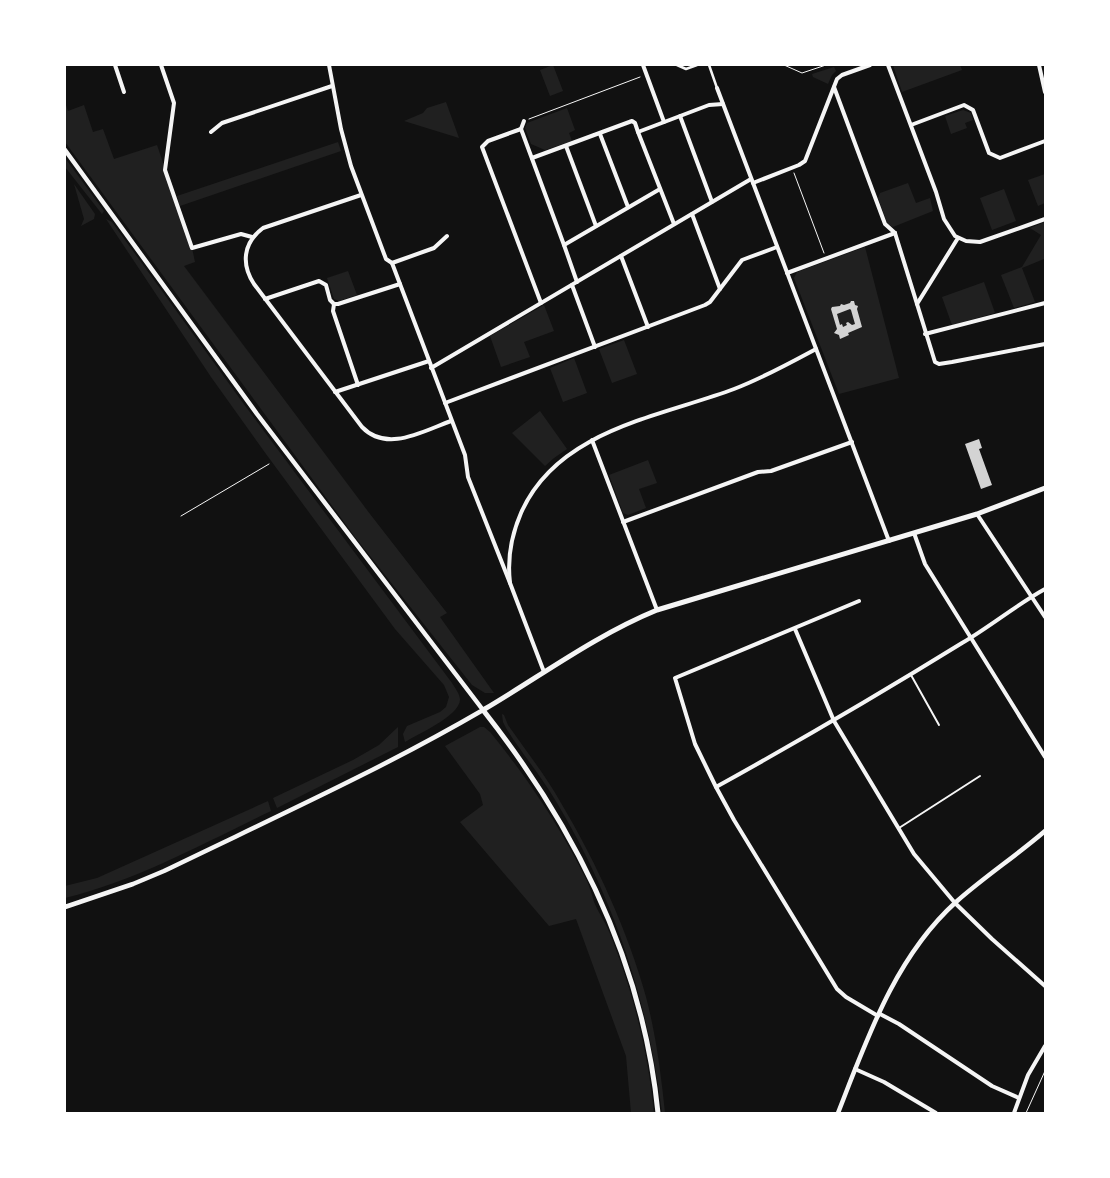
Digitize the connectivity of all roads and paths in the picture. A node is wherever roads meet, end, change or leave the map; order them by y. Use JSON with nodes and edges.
{"nodes":[{"id":1,"x":115,"y":65,"type":"edge"},
{"id":2,"x":161,"y":65,"type":"edge"},
{"id":3,"x":329,"y":65,"type":"edge"},
{"id":4,"x":643,"y":65,"type":"edge"},
{"id":5,"x":678,"y":65,"type":"edge"},
{"id":6,"x":697,"y":65,"type":"edge"},
{"id":7,"x":709,"y":65,"type":"edge"},
{"id":8,"x":784,"y":65,"type":"edge"},
{"id":9,"x":826,"y":65,"type":"edge"},
{"id":10,"x":870,"y":65,"type":"edge"},
{"id":11,"x":888,"y":65,"type":"edge"},
{"id":12,"x":1038,"y":65,"type":"edge"},
{"id":13,"x":646,"y":75,"type":"junction"},
{"id":14,"x":332,"y":86,"type":"junction"},
{"id":15,"x":834,"y":86,"type":"junction"},
{"id":16,"x":717,"y":88,"type":"joint"},
{"id":17,"x":124,"y":92,"type":"dead end"},
{"id":18,"x":1045,"y":92,"type":"edge"},
{"id":19,"x":723,"y":104,"type":"junction"},
{"id":20,"x":680,"y":116,"type":"junction"},
{"id":21,"x":524,"y":121,"type":"joint"},
{"id":22,"x":664,"y":122,"type":"junction"},
{"id":23,"x":911,"y":125,"type":"junction"},
{"id":24,"x":521,"y":129,"type":"junction"},
{"id":25,"x":211,"y":132,"type":"dead end"},
{"id":26,"x":638,"y":132,"type":"junction"},
{"id":27,"x":600,"y":134,"type":"junction"},
{"id":28,"x":1045,"y":140,"type":"edge"},
{"id":29,"x":566,"y":146,"type":"junction"},
{"id":30,"x":65,"y":150,"type":"edge"},
{"id":31,"x":532,"y":158,"type":"junction"},
{"id":32,"x":792,"y":168,"type":"junction"},
{"id":33,"x":752,"y":181,"type":"junction"},
{"id":34,"x":660,"y":190,"type":"junction"},
{"id":35,"x":361,"y":194,"type":"junction"},
{"id":36,"x":712,"y":202,"type":"junction"},
{"id":37,"x":628,"y":207,"type":"junction"},
{"id":38,"x":692,"y":214,"type":"junction"},
{"id":39,"x":1045,"y":219,"type":"edge"},
{"id":40,"x":674,"y":224,"type":"junction"},
{"id":41,"x":596,"y":226,"type":"junction"},
{"id":42,"x":895,"y":233,"type":"junction"},
{"id":43,"x":447,"y":236,"type":"dead end"},
{"id":44,"x":252,"y":238,"type":"junction"},
{"id":45,"x":958,"y":238,"type":"junction"},
{"id":46,"x":564,"y":245,"type":"junction"},
{"id":47,"x":777,"y":247,"type":"junction"},
{"id":48,"x":621,"y":256,"type":"junction"},
{"id":49,"x":826,"y":259,"type":"junction"},
{"id":50,"x":392,"y":263,"type":"junction"},
{"id":51,"x":787,"y":273,"type":"junction"},
{"id":52,"x":577,"y":282,"type":"junction"},
{"id":53,"x":400,"y":284,"type":"junction"},
{"id":54,"x":572,"y":285,"type":"junction"},
{"id":55,"x":720,"y":289,"type":"junction"},
{"id":56,"x":265,"y":299,"type":"junction"},
{"id":57,"x":1045,"y":303,"type":"edge"},
{"id":58,"x":334,"y":304,"type":"junction"},
{"id":59,"x":541,"y":304,"type":"junction"},
{"id":60,"x":916,"y":304,"type":"junction"},
{"id":61,"x":648,"y":326,"type":"junction"},
{"id":62,"x":925,"y":334,"type":"junction"},
{"id":63,"x":1045,"y":344,"type":"edge"},
{"id":64,"x":595,"y":347,"type":"junction"},
{"id":65,"x":816,"y":348,"type":"junction"},
{"id":66,"x":429,"y":361,"type":"junction"},
{"id":67,"x":431,"y":368,"type":"junction"},
{"id":68,"x":358,"y":384,"type":"junction"},
{"id":69,"x":335,"y":392,"type":"junction"},
{"id":70,"x":445,"y":403,"type":"junction"},
{"id":71,"x":452,"y":421,"type":"junction"},
{"id":72,"x":592,"y":440,"type":"junction"},
{"id":73,"x":852,"y":442,"type":"junction"},
{"id":74,"x":270,"y":464,"type":"dead end"},
{"id":75,"x":1045,"y":488,"type":"edge"},
{"id":76,"x":976,"y":514,"type":"junction"},
{"id":77,"x":180,"y":516,"type":"dead end"},
{"id":78,"x":623,"y":522,"type":"junction"},
{"id":79,"x":914,"y":534,"type":"junction"},
{"id":80,"x":889,"y":541,"type":"junction"},
{"id":81,"x":510,"y":584,"type":"junction"},
{"id":82,"x":1045,"y":589,"type":"edge"},
{"id":83,"x":1031,"y":596,"type":"junction"},
{"id":84,"x":859,"y":602,"type":"dead end"},
{"id":85,"x":657,"y":610,"type":"junction"},
{"id":86,"x":1045,"y":617,"type":"edge"},
{"id":87,"x":795,"y":629,"type":"junction"},
{"id":88,"x":970,"y":639,"type":"junction"},
{"id":89,"x":544,"y":672,"type":"junction"},
{"id":90,"x":911,"y":675,"type":"junction"},
{"id":91,"x":483,"y":710,"type":"junction"},
{"id":92,"x":834,"y":721,"type":"junction"},
{"id":93,"x":939,"y":725,"type":"dead end"},
{"id":94,"x":1045,"y":757,"type":"edge"},
{"id":95,"x":980,"y":776,"type":"dead end"},
{"id":96,"x":716,"y":787,"type":"junction"},
{"id":97,"x":899,"y":828,"type":"junction"},
{"id":98,"x":1045,"y":831,"type":"edge"},
{"id":99,"x":955,"y":902,"type":"junction"},
{"id":100,"x":65,"y":907,"type":"edge"},
{"id":101,"x":1045,"y":986,"type":"edge"},
{"id":102,"x":879,"y":1015,"type":"junction"},
{"id":103,"x":1045,"y":1046,"type":"edge"},
{"id":104,"x":855,"y":1069,"type":"junction"},
{"id":105,"x":1045,"y":1072,"type":"edge"},
{"id":106,"x":1019,"y":1098,"type":"junction"},
{"id":107,"x":658,"y":1113,"type":"edge"},
{"id":108,"x":838,"y":1113,"type":"edge"},
{"id":109,"x":936,"y":1113,"type":"edge"},
{"id":110,"x":1014,"y":1113,"type":"edge"},
{"id":111,"x":1026,"y":1113,"type":"edge"}],
"edges":[{"from":1,"to":17,"type":"street"},
{"from":2,"to":44,"type":"street"},
{"from":3,"to":14,"type":"street"},
{"from":4,"to":13,"type":"street"},
{"from":5,"to":6,"type":"street"},
{"from":7,"to":16,"type":"street"},
{"from":8,"to":9,"type":"path"},
{"from":10,"to":15,"type":"street"},
{"from":11,"to":23,"type":"street"},
{"from":12,"to":18,"type":"street"},
{"from":13,"to":21,"type":"path"},
{"from":13,"to":22,"type":"street"},
{"from":14,"to":25,"type":"street"},
{"from":14,"to":35,"type":"street"},
{"from":15,"to":32,"type":"street"},
{"from":15,"to":42,"type":"street"},
{"from":16,"to":19,"type":"street"},
{"from":19,"to":20,"type":"street"},
{"from":19,"to":33,"type":"street"},
{"from":20,"to":22,"type":"street"},
{"from":20,"to":36,"type":"street"},
{"from":21,"to":24,"type":"street"},
{"from":22,"to":26,"type":"street"},
{"from":23,"to":28,"type":"street"},
{"from":23,"to":45,"type":"street"},
{"from":24,"to":31,"type":"street"},
{"from":24,"to":59,"type":"street"},
{"from":26,"to":27,"type":"street"},
{"from":26,"to":34,"type":"street"},
{"from":27,"to":29,"type":"street"},
{"from":27,"to":37,"type":"street"},
{"from":29,"to":31,"type":"street"},
{"from":29,"to":41,"type":"street"},
{"from":30,"to":91,"type":"street"},
{"from":31,"to":46,"type":"street"},
{"from":32,"to":33,"type":"street"},
{"from":32,"to":49,"type":"path"},
{"from":33,"to":36,"type":"street"},
{"from":33,"to":47,"type":"street"},
{"from":34,"to":37,"type":"street"},
{"from":34,"to":40,"type":"street"},
{"from":35,"to":44,"type":"street"},
{"from":35,"to":50,"type":"street"},
{"from":36,"to":38,"type":"street"},
{"from":37,"to":41,"type":"street"},
{"from":38,"to":40,"type":"street"},
{"from":38,"to":55,"type":"street"},
{"from":39,"to":45,"type":"street"},
{"from":40,"to":48,"type":"street"},
{"from":41,"to":46,"type":"street"},
{"from":42,"to":49,"type":"street"},
{"from":42,"to":60,"type":"street"},
{"from":43,"to":50,"type":"street"},
{"from":44,"to":56,"type":"street"},
{"from":45,"to":60,"type":"street"},
{"from":46,"to":52,"type":"street"},
{"from":47,"to":51,"type":"street"},
{"from":47,"to":55,"type":"street"},
{"from":48,"to":52,"type":"street"},
{"from":48,"to":61,"type":"street"},
{"from":49,"to":51,"type":"street"},
{"from":50,"to":53,"type":"street"},
{"from":51,"to":65,"type":"street"},
{"from":52,"to":54,"type":"street"},
{"from":53,"to":58,"type":"street"},
{"from":53,"to":66,"type":"street"},
{"from":54,"to":59,"type":"street"},
{"from":54,"to":64,"type":"street"},
{"from":55,"to":61,"type":"street"},
{"from":56,"to":58,"type":"street"},
{"from":56,"to":69,"type":"street"},
{"from":57,"to":62,"type":"street"},
{"from":58,"to":68,"type":"street"},
{"from":59,"to":67,"type":"street"},
{"from":60,"to":62,"type":"street"},
{"from":61,"to":64,"type":"street"},
{"from":62,"to":63,"type":"street"},
{"from":64,"to":70,"type":"street"},
{"from":65,"to":72,"type":"street"},
{"from":65,"to":73,"type":"street"},
{"from":66,"to":67,"type":"street"},
{"from":66,"to":68,"type":"street"},
{"from":67,"to":70,"type":"street"},
{"from":68,"to":69,"type":"street"},
{"from":69,"to":71,"type":"street"},
{"from":70,"to":71,"type":"street"},
{"from":71,"to":81,"type":"street"},
{"from":72,"to":78,"type":"street"},
{"from":72,"to":81,"type":"street"},
{"from":73,"to":78,"type":"street"},
{"from":73,"to":80,"type":"street"},
{"from":74,"to":77,"type":"path"},
{"from":75,"to":76,"type":"main road"},
{"from":76,"to":79,"type":"main road"},
{"from":76,"to":83,"type":"street"},
{"from":78,"to":85,"type":"street"},
{"from":79,"to":80,"type":"main road"},
{"from":79,"to":88,"type":"street"},
{"from":80,"to":85,"type":"main road"},
{"from":81,"to":89,"type":"street"},
{"from":82,"to":83,"type":"street"},
{"from":83,"to":86,"type":"street"},
{"from":83,"to":88,"type":"street"},
{"from":84,"to":87,"type":"street"},
{"from":85,"to":89,"type":"main road"},
{"from":87,"to":92,"type":"street"},
{"from":87,"to":96,"type":"street"},
{"from":88,"to":90,"type":"street"},
{"from":88,"to":94,"type":"street"},
{"from":89,"to":91,"type":"main road"},
{"from":90,"to":92,"type":"street"},
{"from":90,"to":93,"type":"lane"},
{"from":91,"to":100,"type":"street"},
{"from":91,"to":107,"type":"main road"},
{"from":92,"to":96,"type":"street"},
{"from":92,"to":97,"type":"street"},
{"from":95,"to":97,"type":"lane"},
{"from":96,"to":102,"type":"street"},
{"from":97,"to":99,"type":"street"},
{"from":98,"to":99,"type":"street"},
{"from":99,"to":101,"type":"street"},
{"from":99,"to":102,"type":"street"},
{"from":102,"to":104,"type":"street"},
{"from":102,"to":106,"type":"street"},
{"from":103,"to":106,"type":"street"},
{"from":104,"to":108,"type":"street"},
{"from":104,"to":109,"type":"street"},
{"from":105,"to":111,"type":"path"},
{"from":106,"to":110,"type":"street"}]}
